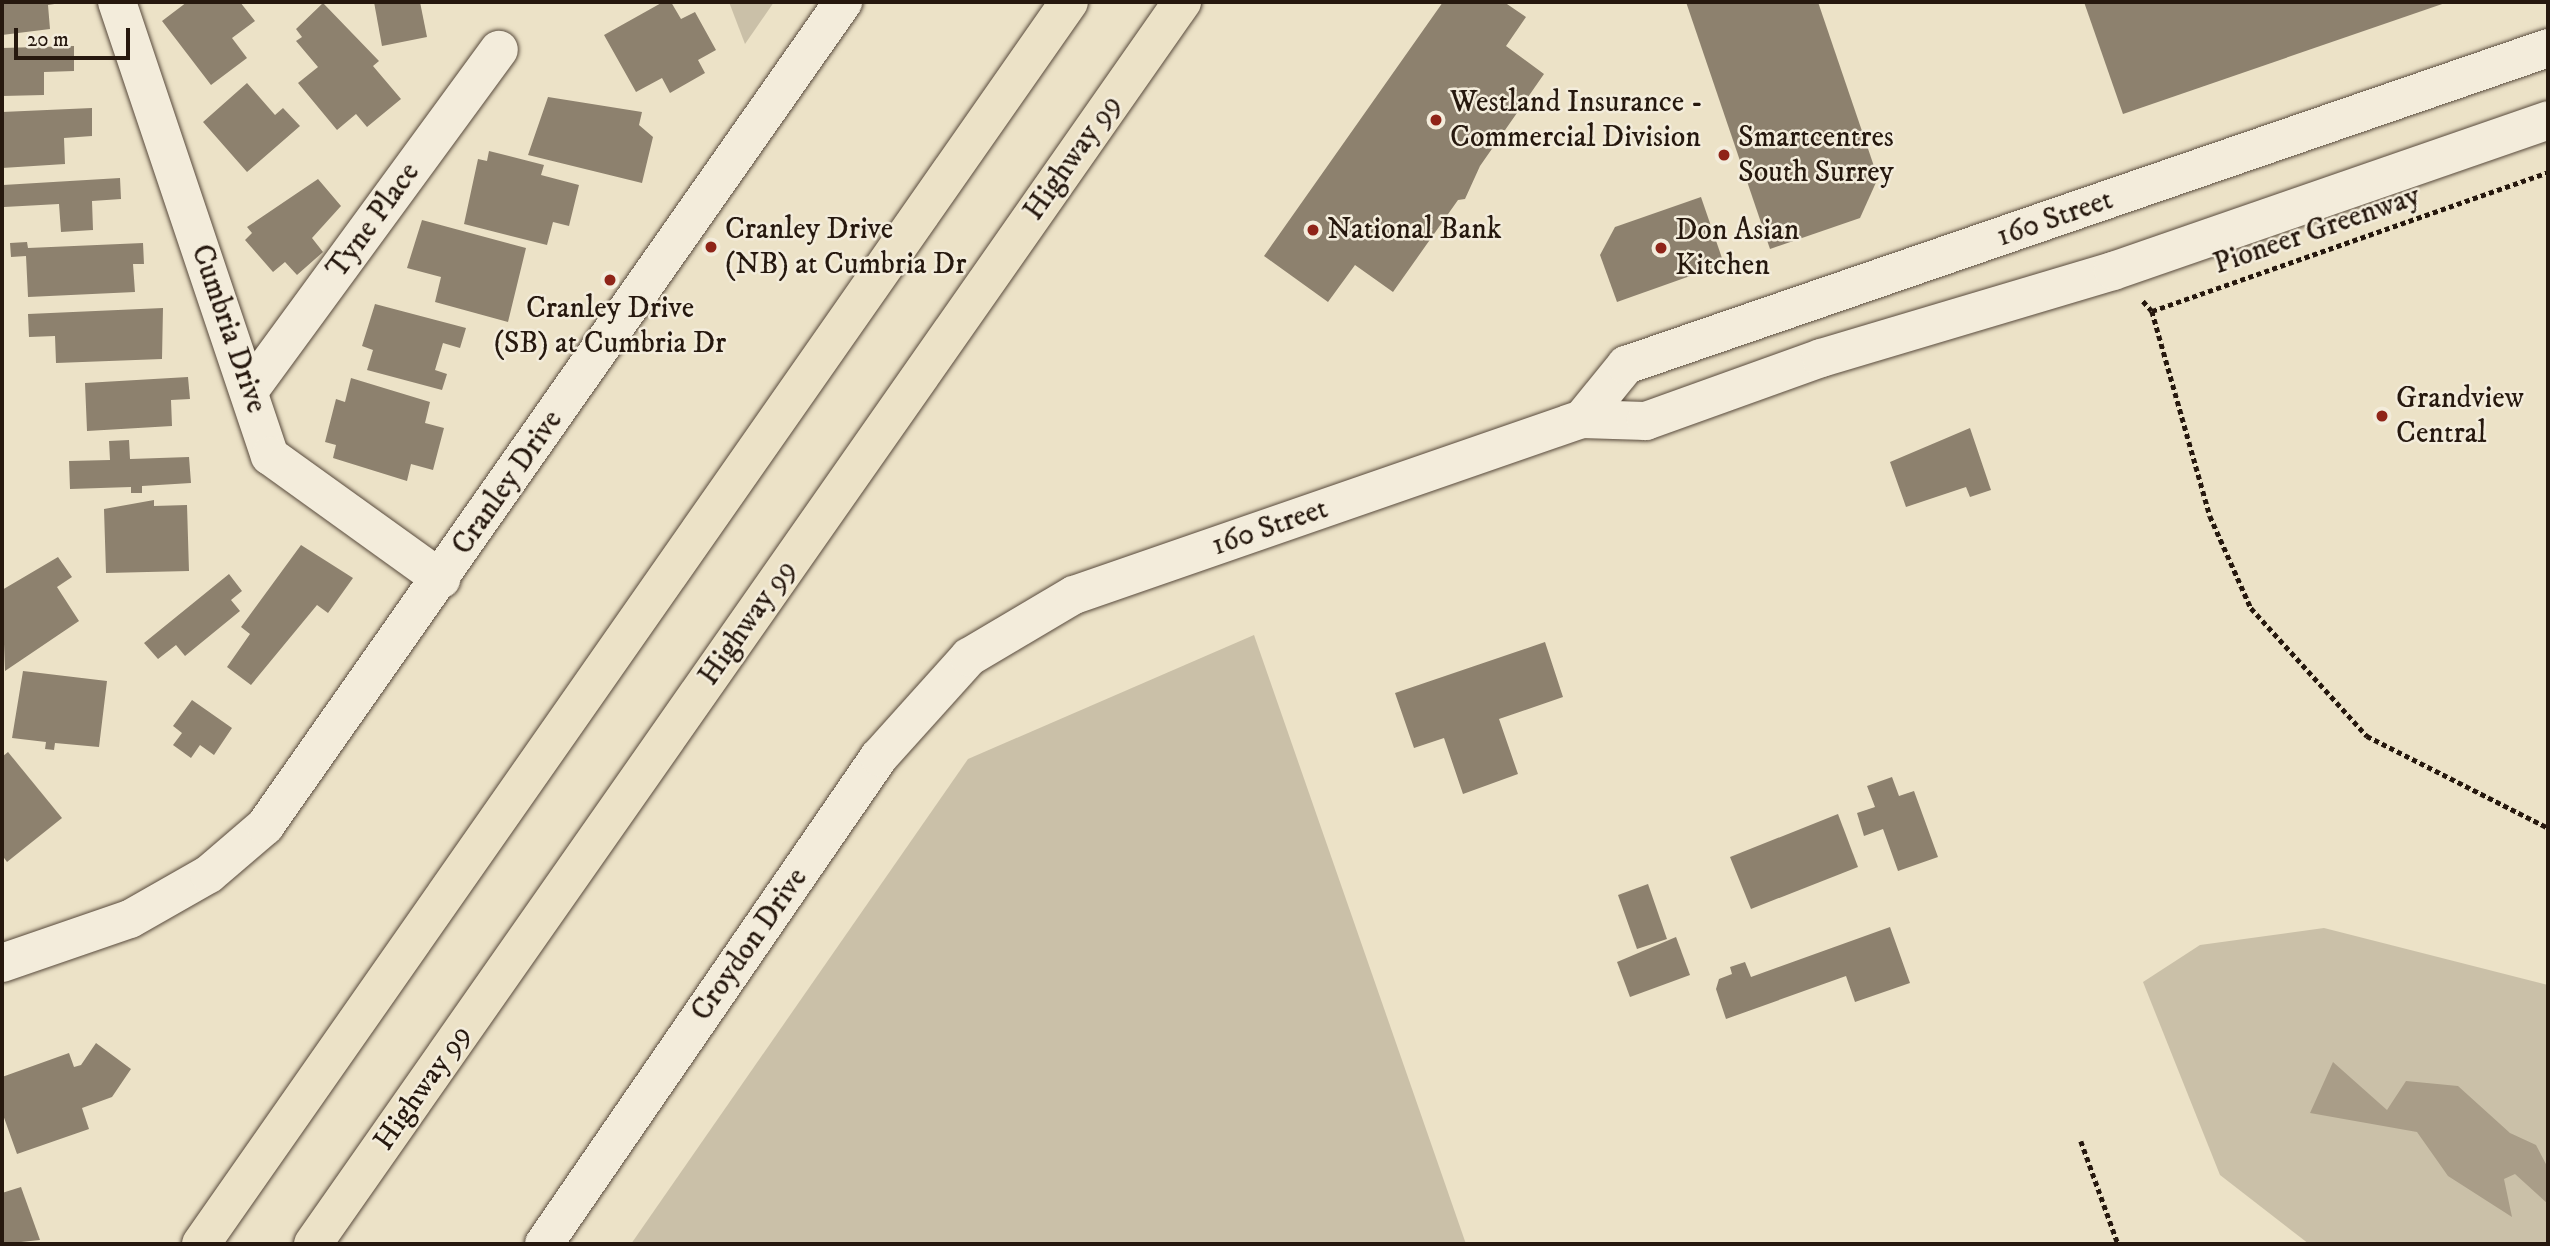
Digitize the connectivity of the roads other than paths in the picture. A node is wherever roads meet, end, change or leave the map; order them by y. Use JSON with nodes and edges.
{"nodes":[{"id":1,"x":117,"y":2,"type":"edge"},
{"id":2,"x":843,"y":2,"type":"edge"},
{"id":3,"x":1069,"y":2,"type":"edge"},
{"id":4,"x":1182,"y":2,"type":"edge"},
{"id":5,"x":2548,"y":48,"type":"edge"},
{"id":6,"x":499,"y":50,"type":"dead end"},
{"id":7,"x":2548,"y":120,"type":"edge"},
{"id":8,"x":249,"y":391,"type":"junction"},
{"id":9,"x":1582,"y":419,"type":"junction"},
{"id":10,"x":441,"y":579,"type":"junction"},
{"id":11,"x":968,"y":657,"type":"joint"},
{"id":12,"x":2,"y":963,"type":"edge"},
{"id":13,"x":201,"y":1244,"type":"edge"},
{"id":14,"x":313,"y":1244,"type":"edge"},
{"id":15,"x":544,"y":1244,"type":"edge"}],
"edges":[{"from":1,"to":8,"type":"street","name":"Cumbria Drive"},
{"from":2,"to":10,"type":"street","name":"Cranley Drive"},
{"from":3,"to":13,"type":"highway"},
{"from":4,"to":14,"type":"highway","name":"Highway 99"},
{"from":5,"to":9,"type":"street","name":"160 Street"},
{"from":6,"to":8,"type":"street","name":"Tyne Place"},
{"from":7,"to":9,"type":"street","name":"160 Street"},
{"from":8,"to":10,"type":"street","name":"Cumbria Drive"},
{"from":9,"to":11,"type":"street","name":"160 Street"},
{"from":10,"to":12,"type":"street","name":"Cranley Drive"},
{"from":11,"to":15,"type":"street","name":"Croydon Drive"}]}
